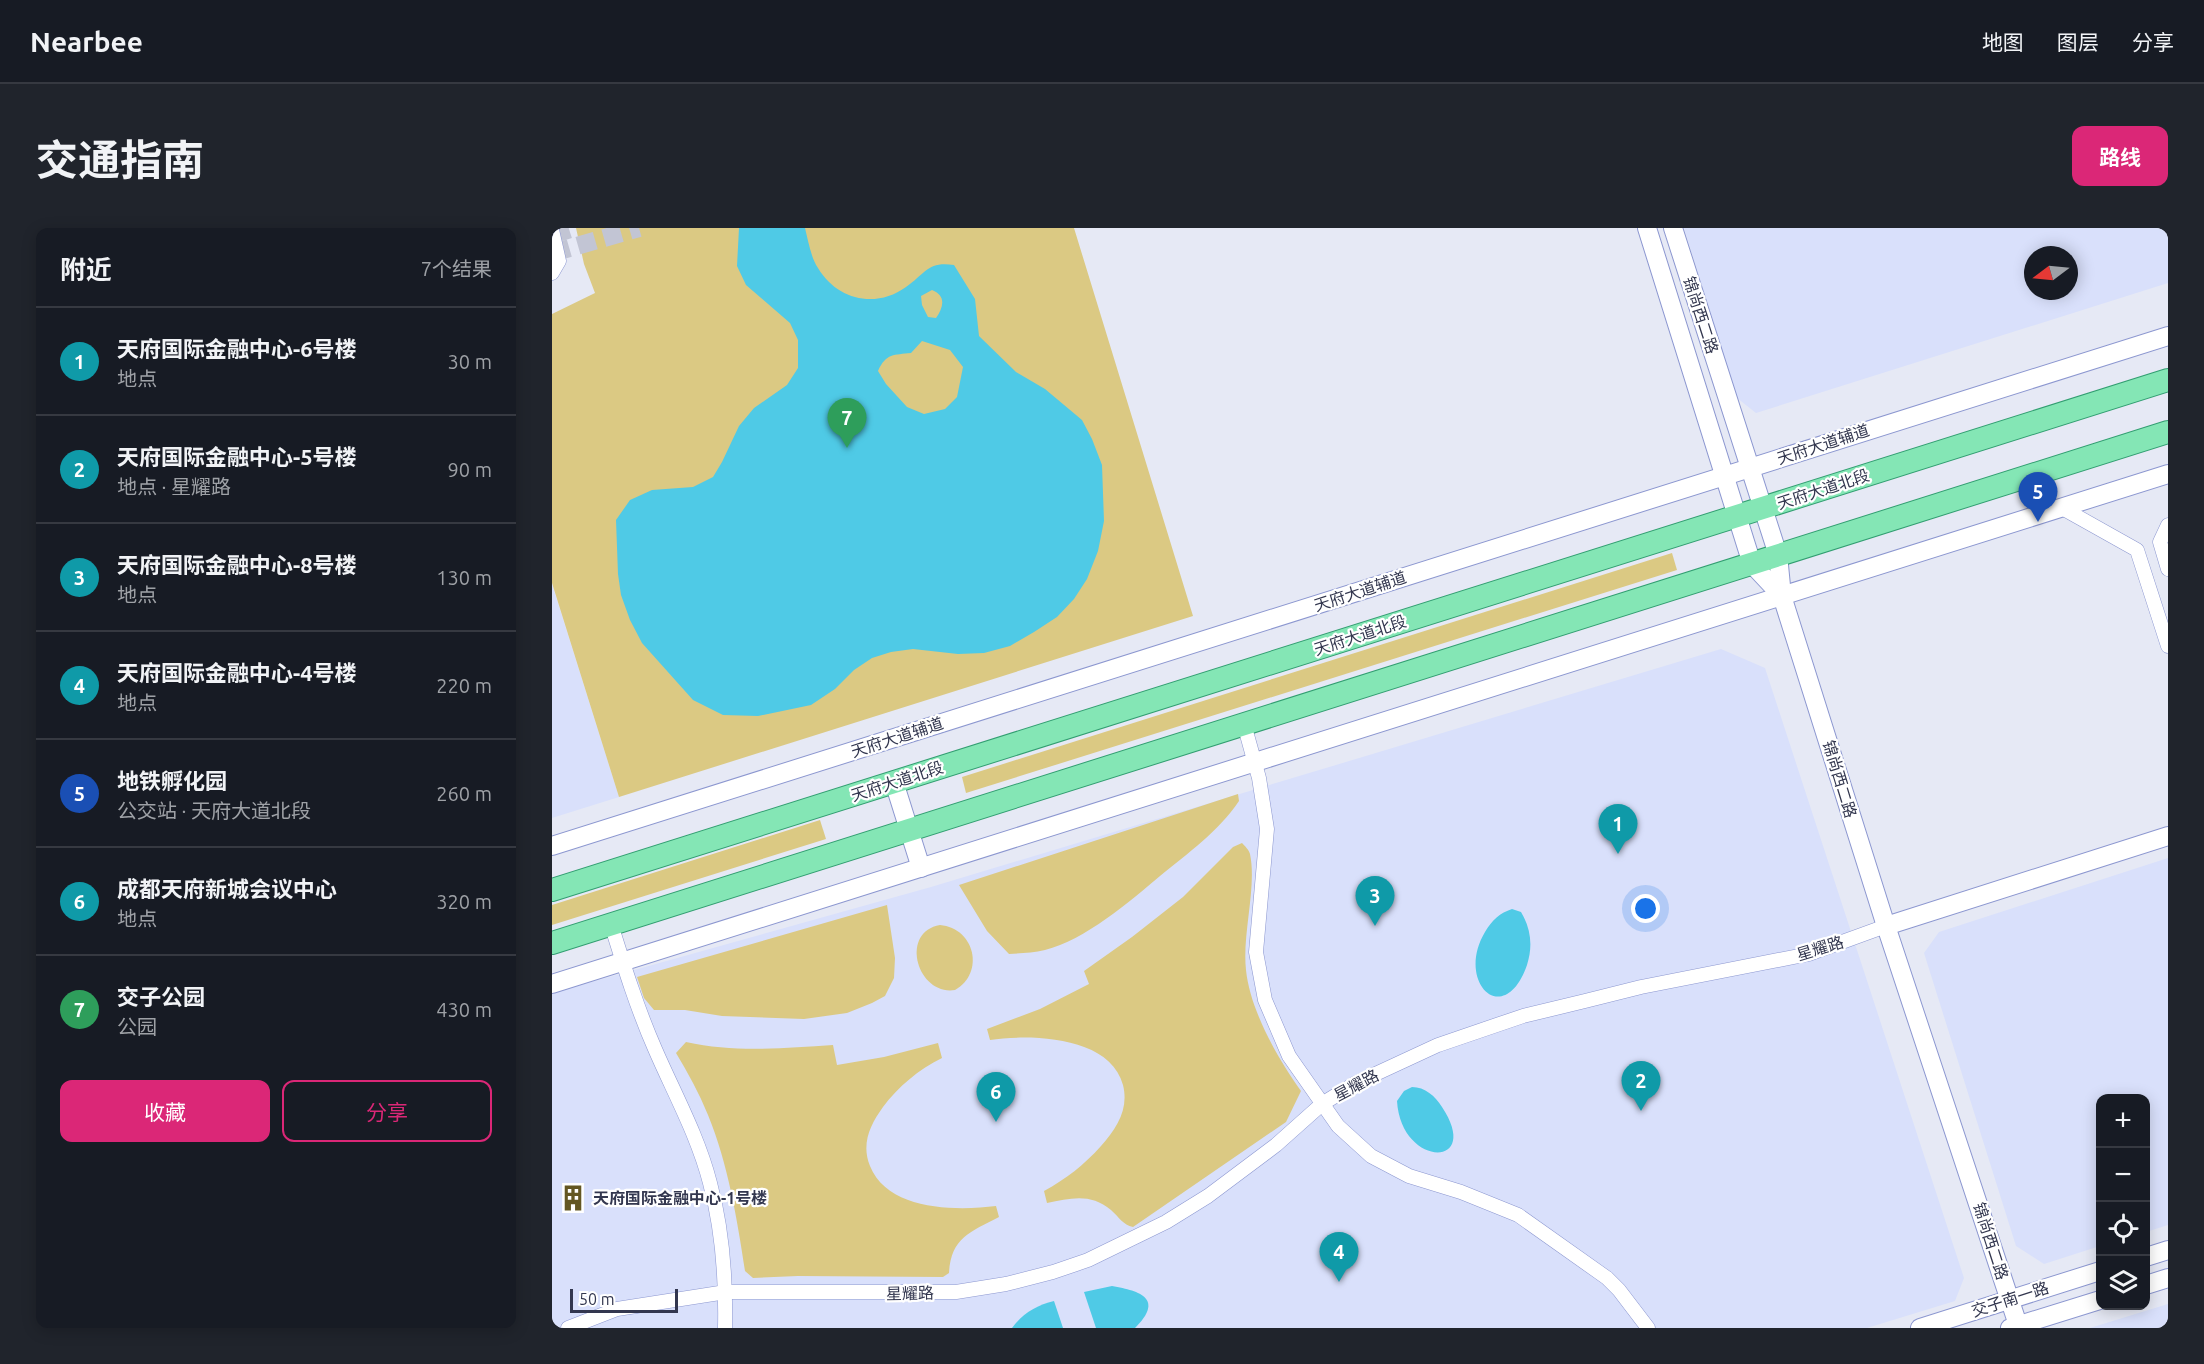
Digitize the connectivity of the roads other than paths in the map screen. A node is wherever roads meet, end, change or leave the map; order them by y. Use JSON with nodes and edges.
{"nodes":[{"id":1,"x":1647,"y":228,"type":"edge"},
{"id":2,"x":1673,"y":228,"type":"edge"},
{"id":3,"x":552,"y":231,"type":"edge"},
{"id":4,"x":552,"y":273,"type":"edge"},
{"id":5,"x":2168,"y":336,"type":"edge"},
{"id":6,"x":2168,"y":380,"type":"edge"},
{"id":7,"x":2168,"y":432,"type":"edge"},
{"id":8,"x":1751,"y":467,"type":"junction"},
{"id":9,"x":2168,"y":474,"type":"edge"},
{"id":10,"x":1725,"y":476,"type":"junction"},
{"id":11,"x":1763,"y":508,"type":"junction"},
{"id":12,"x":2062,"y":508,"type":"junction"},
{"id":13,"x":1737,"y":516,"type":"junction"},
{"id":14,"x":2168,"y":525,"type":"edge"},
{"id":15,"x":1778,"y":555,"type":"junction"},
{"id":16,"x":1752,"y":564,"type":"junction"},
{"id":17,"x":2168,"y":569,"type":"edge"},
{"id":18,"x":1782,"y":596,"type":"junction"},
{"id":19,"x":2168,"y":646,"type":"edge"},
{"id":20,"x":1244,"y":724,"type":"junction"},
{"id":21,"x":1255,"y":763,"type":"junction"},
{"id":22,"x":894,"y":782,"type":"junction"},
{"id":23,"x":909,"y":830,"type":"junction"},
{"id":24,"x":2168,"y":836,"type":"edge"},
{"id":25,"x":552,"y":846,"type":"edge"},
{"id":26,"x":921,"y":868,"type":"junction"},
{"id":27,"x":552,"y":890,"type":"edge"},
{"id":28,"x":611,"y":924,"type":"junction"},
{"id":29,"x":1886,"y":926,"type":"junction"},
{"id":30,"x":552,"y":943,"type":"edge"},
{"id":31,"x":623,"y":962,"type":"junction"},
{"id":32,"x":552,"y":984,"type":"edge"},
{"id":33,"x":1322,"y":1104,"type":"junction"},
{"id":34,"x":2168,"y":1250,"type":"edge"},
{"id":35,"x":2148,"y":1256,"type":"edge"},
{"id":36,"x":2096,"y":1272,"type":"edge"},
{"id":37,"x":2168,"y":1278,"type":"edge"},
{"id":38,"x":2150,"y":1283,"type":"edge"},
{"id":39,"x":726,"y":1292,"type":"junction"},
{"id":40,"x":2010,"y":1299,"type":"junction"},
{"id":41,"x":2096,"y":1301,"type":"edge"},
{"id":42,"x":2016,"y":1327,"type":"edge"},
{"id":43,"x":568,"y":1328,"type":"edge"},
{"id":44,"x":725,"y":1328,"type":"edge"},
{"id":45,"x":1648,"y":1328,"type":"edge"},
{"id":46,"x":1920,"y":1328,"type":"edge"}],
"edges":[{"from":1,"to":10,"type":"street"},
{"from":2,"to":8,"type":"street","name":"锦尚西二路"},
{"from":3,"to":4,"type":"street"},
{"from":5,"to":8,"type":"street","name":"天府大道辅道"},
{"from":6,"to":11,"type":"main road","name":"天府大道北段"},
{"from":7,"to":15,"type":"main road"},
{"from":8,"to":10,"type":"street","name":"天府大道辅道"},
{"from":8,"to":11,"type":"street","name":"锦尚西二路"},
{"from":9,"to":12,"type":"street"},
{"from":10,"to":13,"type":"street"},
{"from":10,"to":25,"type":"street","name":"天府大道辅道"},
{"from":11,"to":13,"type":"main road","name":"天府大道北段"},
{"from":11,"to":15,"type":"street","name":"锦尚西二路"},
{"from":12,"to":18,"type":"street"},
{"from":12,"to":19,"type":"street"},
{"from":13,"to":16,"type":"street"},
{"from":13,"to":22,"type":"main road","name":"天府大道北段"},
{"from":14,"to":17,"type":"street"},
{"from":15,"to":16,"type":"main road"},
{"from":15,"to":18,"type":"street","name":"锦尚西二路"},
{"from":16,"to":18,"type":"street"},
{"from":16,"to":20,"type":"main road"},
{"from":18,"to":21,"type":"street"},
{"from":18,"to":29,"type":"street","name":"锦尚西二路"},
{"from":20,"to":21,"type":"street"},
{"from":20,"to":23,"type":"main road"},
{"from":21,"to":26,"type":"street"},
{"from":21,"to":33,"type":"street"},
{"from":22,"to":23,"type":"street"},
{"from":22,"to":27,"type":"main road","name":"天府大道北段"},
{"from":23,"to":26,"type":"street"},
{"from":23,"to":28,"type":"main road"},
{"from":24,"to":29,"type":"street","name":"星耀路"},
{"from":26,"to":31,"type":"street"},
{"from":28,"to":30,"type":"main road"},
{"from":28,"to":31,"type":"street"},
{"from":29,"to":33,"type":"street","name":"星耀路"},
{"from":29,"to":40,"type":"street","name":"锦尚西二路"},
{"from":31,"to":32,"type":"street"},
{"from":31,"to":39,"type":"street"},
{"from":33,"to":39,"type":"street","name":"星耀路"},
{"from":33,"to":45,"type":"street"},
{"from":34,"to":35,"type":"street"},
{"from":36,"to":40,"type":"street","name":"交子南一路"},
{"from":37,"to":38,"type":"street"},
{"from":39,"to":43,"type":"street","name":"星耀路"},
{"from":39,"to":44,"type":"street"},
{"from":40,"to":42,"type":"street","name":"锦尚西二路"},
{"from":40,"to":46,"type":"street","name":"交子南一路"},
{"from":41,"to":42,"type":"street","name":"交子南一路"}]}
